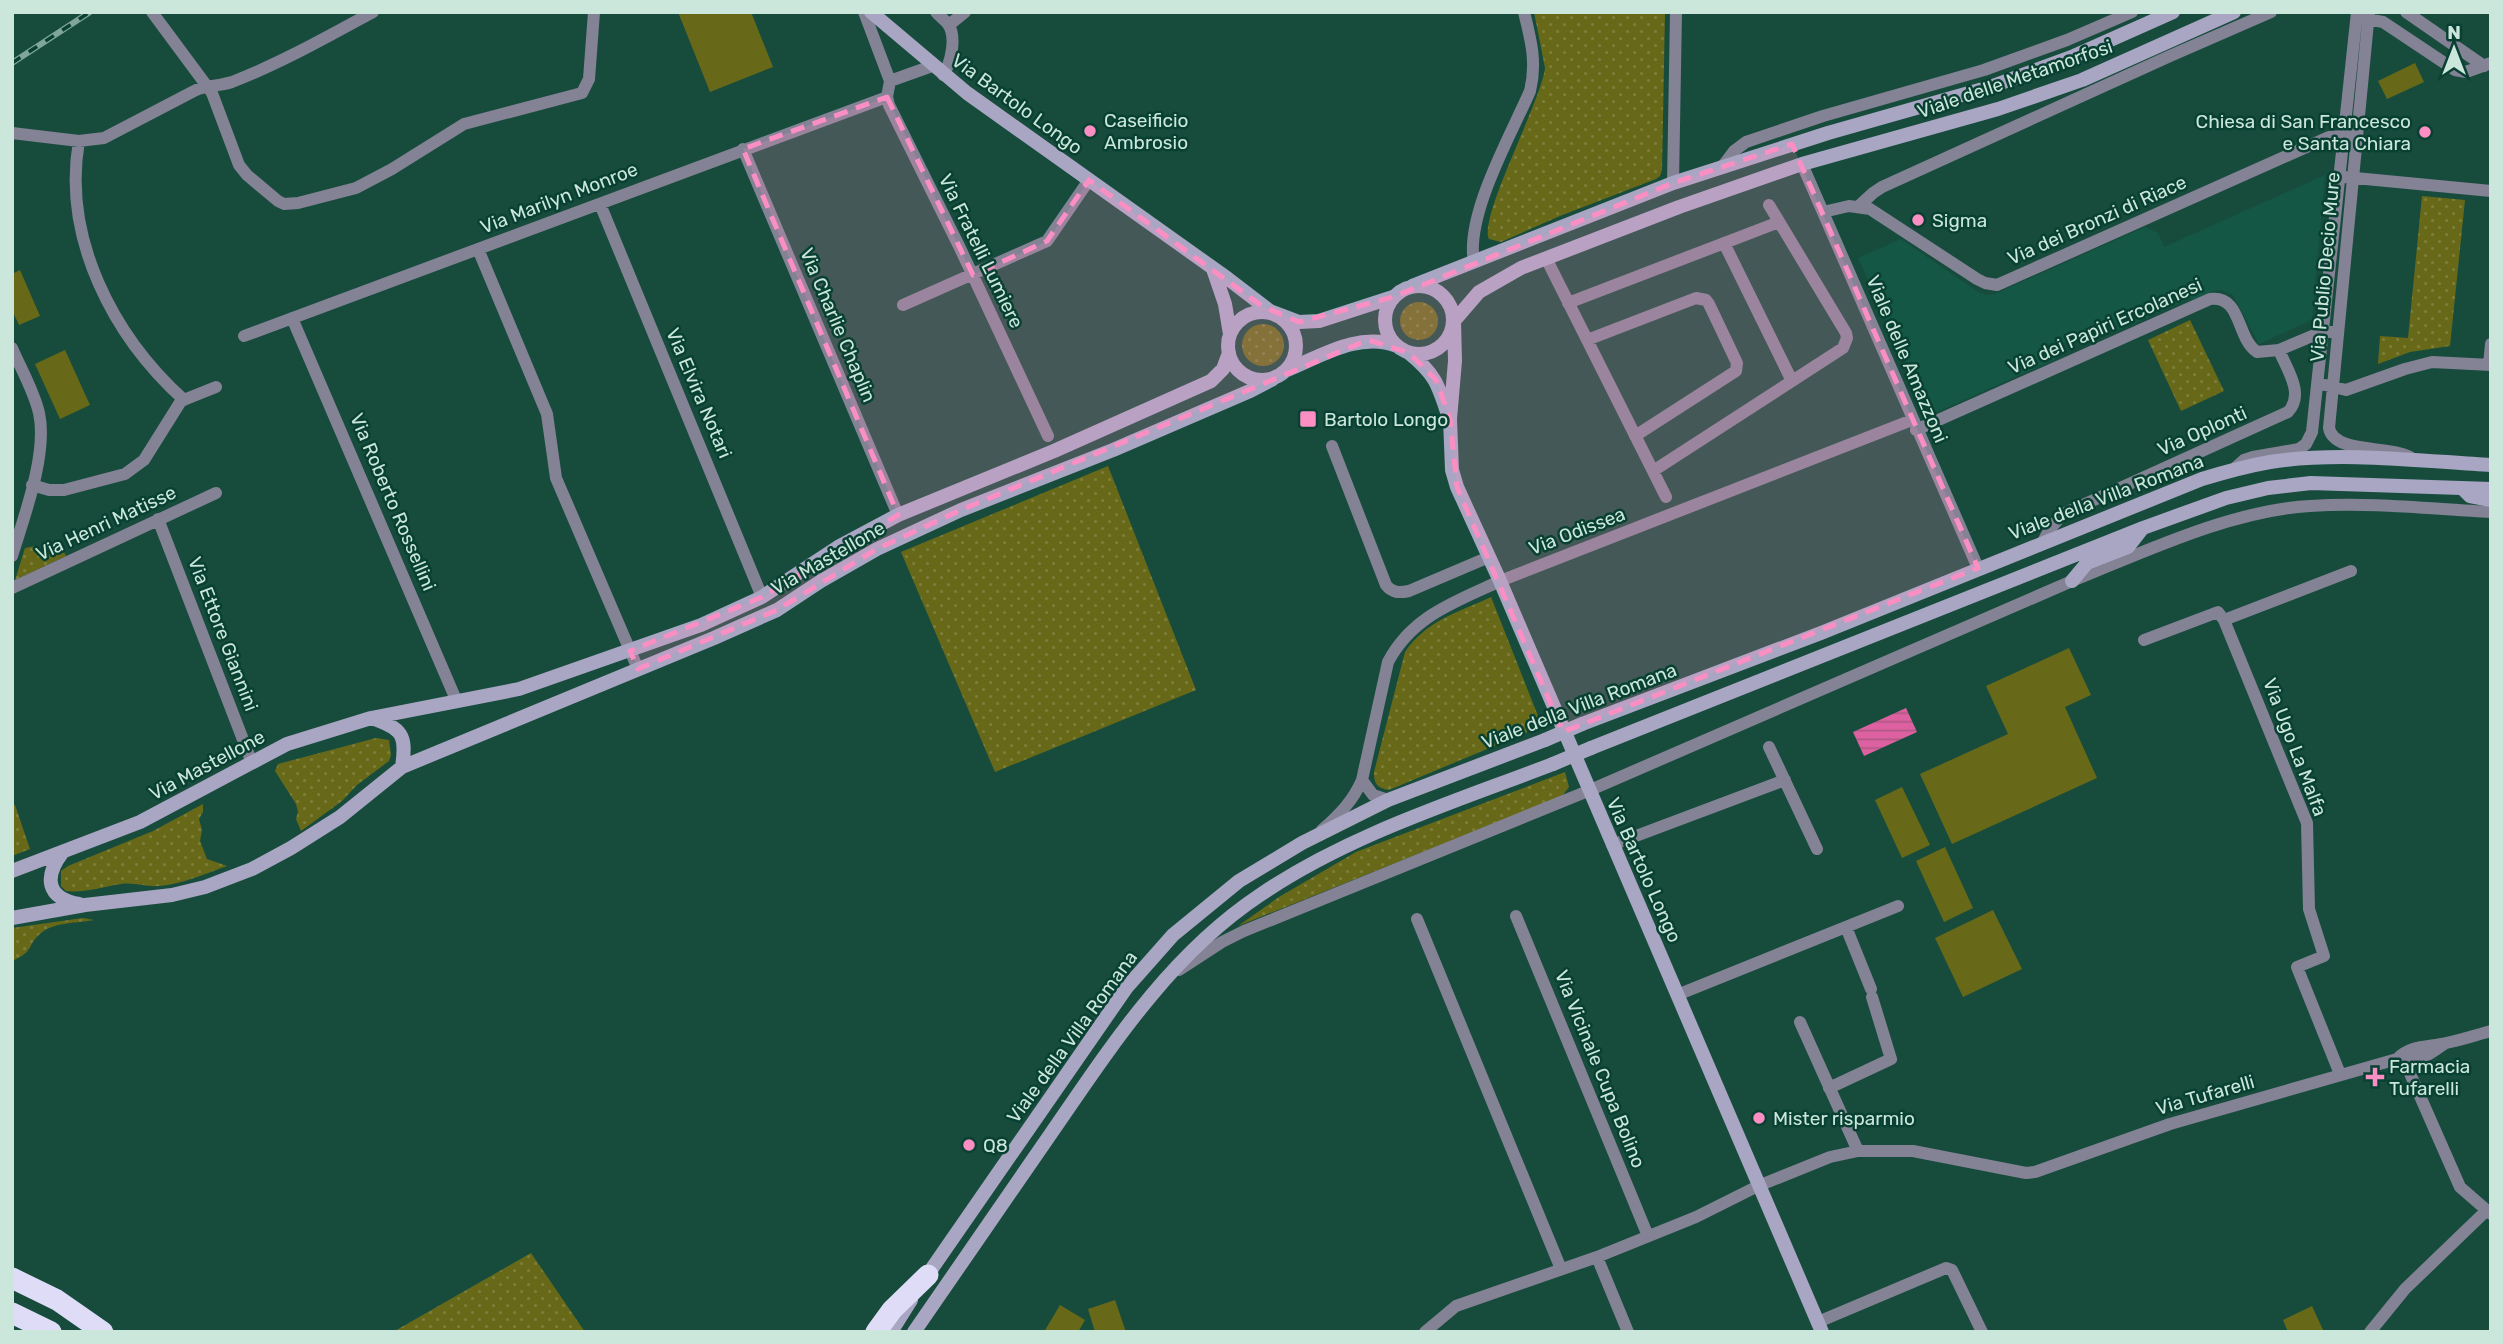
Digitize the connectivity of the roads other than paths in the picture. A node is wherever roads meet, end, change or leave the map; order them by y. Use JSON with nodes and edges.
{"nodes":[{"id":1,"x":152,"y":12,"type":"edge"},
{"id":2,"x":373,"y":12,"type":"edge"},
{"id":3,"x":594,"y":12,"type":"edge"},
{"id":4,"x":864,"y":12,"type":"edge"},
{"id":5,"x":871,"y":12,"type":"edge"},
{"id":6,"x":936,"y":12,"type":"edge"},
{"id":7,"x":965,"y":12,"type":"edge"},
{"id":8,"x":1524,"y":12,"type":"edge"},
{"id":9,"x":1676,"y":12,"type":"edge"},
{"id":10,"x":2132,"y":12,"type":"edge"},
{"id":11,"x":2234,"y":12,"type":"edge"},
{"id":12,"x":2271,"y":12,"type":"edge"},
{"id":13,"x":2406,"y":12,"type":"edge"},
{"id":14,"x":2166,"y":14,"type":"edge"},
{"id":15,"x":2363,"y":15,"type":"edge"},
{"id":16,"x":949,"y":25,"type":"junction"},
{"id":17,"x":2487,"y":64,"type":"edge"},
{"id":18,"x":938,"y":70,"type":"junction"},
{"id":19,"x":890,"y":81,"type":"junction"},
{"id":20,"x":207,"y":85,"type":"junction"},
{"id":21,"x":887,"y":97,"type":"junction"},
{"id":22,"x":12,"y":133,"type":"edge"},
{"id":23,"x":2351,"y":135,"type":"junction"},
{"id":24,"x":79,"y":141,"type":"junction"},
{"id":25,"x":1792,"y":145,"type":"junction"},
{"id":26,"x":743,"y":149,"type":"junction"},
{"id":27,"x":1802,"y":164,"type":"junction"},
{"id":28,"x":1722,"y":167,"type":"junction"},
{"id":29,"x":2346,"y":177,"type":"junction"},
{"id":30,"x":1089,"y":180,"type":"junction"},
{"id":31,"x":1673,"y":183,"type":"junction"},
{"id":32,"x":2491,"y":191,"type":"edge"},
{"id":33,"x":600,"y":204,"type":"junction"},
{"id":34,"x":1769,"y":205,"type":"dead end"},
{"id":35,"x":1859,"y":206,"type":"junction"},
{"id":36,"x":1678,"y":207,"type":"junction"},
{"id":37,"x":1823,"y":212,"type":"junction"},
{"id":38,"x":1779,"y":222,"type":"junction"},
{"id":39,"x":1724,"y":243,"type":"junction"},
{"id":40,"x":478,"y":249,"type":"junction"},
{"id":41,"x":1546,"y":258,"type":"junction"},
{"id":42,"x":1474,"y":262,"type":"junction"},
{"id":43,"x":1213,"y":269,"type":"junction"},
{"id":44,"x":973,"y":275,"type":"junction"},
{"id":45,"x":1412,"y":286,"type":"junction"},
{"id":46,"x":1393,"y":297,"type":"junction"},
{"id":47,"x":1568,"y":303,"type":"junction"},
{"id":48,"x":903,"y":305,"type":"dead end"},
{"id":49,"x":1278,"y":315,"type":"junction"},
{"id":50,"x":292,"y":318,"type":"junction"},
{"id":51,"x":1454,"y":321,"type":"junction"},
{"id":52,"x":2324,"y":331,"type":"junction"},
{"id":53,"x":2338,"y":332,"type":"junction"},
{"id":54,"x":1230,"y":334,"type":"junction"},
{"id":55,"x":244,"y":337,"type":"dead end"},
{"id":56,"x":1587,"y":340,"type":"junction"},
{"id":57,"x":2491,"y":344,"type":"edge"},
{"id":58,"x":12,"y":348,"type":"edge"},
{"id":59,"x":1404,"y":350,"type":"junction"},
{"id":60,"x":2279,"y":351,"type":"junction"},
{"id":61,"x":1229,"y":352,"type":"junction"},
{"id":62,"x":2490,"y":365,"type":"edge"},
{"id":63,"x":1286,"y":371,"type":"junction"},
{"id":64,"x":1273,"y":379,"type":"junction"},
{"id":65,"x":1792,"y":381,"type":"junction"},
{"id":66,"x":2318,"y":383,"type":"junction"},
{"id":67,"x":216,"y":387,"type":"dead end"},
{"id":68,"x":2333,"y":388,"type":"junction"},
{"id":69,"x":184,"y":400,"type":"junction"},
{"id":70,"x":1450,"y":419,"type":"junction"},
{"id":71,"x":1914,"y":425,"type":"junction"},
{"id":72,"x":1048,"y":436,"type":"dead end"},
{"id":73,"x":1635,"y":436,"type":"junction"},
{"id":74,"x":1332,"y":446,"type":"dead end"},
{"id":75,"x":2416,"y":461,"type":"junction"},
{"id":76,"x":2491,"y":465,"type":"edge"},
{"id":77,"x":2233,"y":470,"type":"junction"},
{"id":78,"x":1653,"y":471,"type":"junction"},
{"id":79,"x":32,"y":485,"type":"junction"},
{"id":80,"x":2461,"y":487,"type":"junction"},
{"id":81,"x":2491,"y":489,"type":"edge"},
{"id":82,"x":216,"y":492,"type":"dead end"},
{"id":83,"x":1666,"y":497,"type":"dead end"},
{"id":84,"x":2491,"y":500,"type":"edge"},
{"id":85,"x":2491,"y":512,"type":"edge"},
{"id":86,"x":898,"y":515,"type":"junction"},
{"id":87,"x":158,"y":519,"type":"junction"},
{"id":88,"x":2143,"y":528,"type":"junction"},
{"id":89,"x":2043,"y":542,"type":"junction"},
{"id":90,"x":13,"y":552,"type":"edge"},
{"id":91,"x":1489,"y":557,"type":"junction"},
{"id":92,"x":1978,"y":568,"type":"junction"},
{"id":93,"x":2351,"y":571,"type":"dead end"},
{"id":94,"x":2072,"y":581,"type":"junction"},
{"id":95,"x":1500,"y":582,"type":"junction"},
{"id":96,"x":12,"y":588,"type":"edge"},
{"id":97,"x":762,"y":597,"type":"junction"},
{"id":98,"x":2224,"y":620,"type":"junction"},
{"id":99,"x":2144,"y":640,"type":"dead end"},
{"id":100,"x":630,"y":651,"type":"junction"},
{"id":101,"x":638,"y":669,"type":"junction"},
{"id":102,"x":457,"y":702,"type":"junction"},
{"id":103,"x":371,"y":718,"type":"junction"},
{"id":104,"x":1769,"y":747,"type":"dead end"},
{"id":105,"x":252,"y":763,"type":"junction"},
{"id":106,"x":402,"y":767,"type":"junction"},
{"id":107,"x":1362,"y":779,"type":"junction"},
{"id":108,"x":1784,"y":780,"type":"junction"},
{"id":109,"x":1588,"y":791,"type":"junction"},
{"id":110,"x":1388,"y":800,"type":"junction"},
{"id":111,"x":1315,"y":836,"type":"junction"},
{"id":112,"x":1612,"y":845,"type":"junction"},
{"id":113,"x":1817,"y":849,"type":"dead end"},
{"id":114,"x":62,"y":853,"type":"junction"},
{"id":115,"x":12,"y":871,"type":"edge"},
{"id":116,"x":85,"y":905,"type":"junction"},
{"id":117,"x":1898,"y":906,"type":"dead end"},
{"id":118,"x":1516,"y":916,"type":"dead end"},
{"id":119,"x":12,"y":918,"type":"edge"},
{"id":120,"x":1417,"y":919,"type":"dead end"},
{"id":121,"x":1846,"y":927,"type":"junction"},
{"id":122,"x":1416,"y":933,"type":"dead end"},
{"id":123,"x":1161,"y":982,"type":"junction"},
{"id":124,"x":1677,"y":995,"type":"junction"},
{"id":125,"x":1800,"y":1022,"type":"dead end"},
{"id":126,"x":2491,"y":1031,"type":"edge"},
{"id":127,"x":2401,"y":1061,"type":"junction"},
{"id":128,"x":2340,"y":1074,"type":"junction"},
{"id":129,"x":1829,"y":1088,"type":"junction"},
{"id":130,"x":1858,"y":1151,"type":"junction"},
{"id":131,"x":1758,"y":1186,"type":"junction"},
{"id":132,"x":2488,"y":1213,"type":"edge"},
{"id":133,"x":1648,"y":1236,"type":"junction"},
{"id":134,"x":1597,"y":1257,"type":"junction"},
{"id":135,"x":1557,"y":1270,"type":"junction"},
{"id":136,"x":928,"y":1275,"type":"junction"},
{"id":137,"x":12,"y":1278,"type":"edge"},
{"id":138,"x":12,"y":1313,"type":"edge"},
{"id":139,"x":1820,"y":1327,"type":"edge"},
{"id":140,"x":51,"y":1332,"type":"edge"},
{"id":141,"x":103,"y":1332,"type":"edge"},
{"id":142,"x":876,"y":1332,"type":"edge"},
{"id":143,"x":891,"y":1332,"type":"edge"},
{"id":144,"x":914,"y":1332,"type":"edge"},
{"id":145,"x":1425,"y":1332,"type":"edge"},
{"id":146,"x":1628,"y":1332,"type":"edge"},
{"id":147,"x":1982,"y":1332,"type":"edge"},
{"id":148,"x":2370,"y":1332,"type":"edge"}],
"edges":[{"from":1,"to":20,"type":"street"},
{"from":2,"to":20,"type":"street"},
{"from":3,"to":20,"type":"street"},
{"from":4,"to":19,"type":"street"},
{"from":5,"to":18,"type":"street","name":"Via Bartolo Longo"},
{"from":6,"to":16,"type":"street"},
{"from":7,"to":16,"type":"street"},
{"from":8,"to":42,"type":"street"},
{"from":9,"to":31,"type":"street"},
{"from":10,"to":28,"type":"street","name":"Viale delle Metamorfosi"},
{"from":11,"to":27,"type":"street","name":"Viale delle Metamorfosi"},
{"from":12,"to":35,"type":"street","name":"Viale delle Metamorfosi"},
{"from":13,"to":17,"type":"street"},
{"from":14,"to":25,"type":"street","name":"Viale delle Metamorfosi"},
{"from":15,"to":17,"type":"street"},
{"from":15,"to":23,"type":"street","name":"Via Publio Decio Mure"},
{"from":16,"to":18,"type":"street"},
{"from":18,"to":19,"type":"street"},
{"from":18,"to":30,"type":"street","name":"Via Bartolo Longo"},
{"from":19,"to":21,"type":"street"},
{"from":20,"to":24,"type":"street"},
{"from":21,"to":26,"type":"street","name":"Via Marilyn Monroe"},
{"from":21,"to":44,"type":"street","name":"Via Fratelli Lumiere"},
{"from":22,"to":24,"type":"street"},
{"from":23,"to":29,"type":"street","name":"Via Publio Decio Mure"},
{"from":23,"to":35,"type":"street","name":"Via dei Bronzi di Riace"},
{"from":24,"to":69,"type":"street"},
{"from":25,"to":27,"type":"street"},
{"from":25,"to":28,"type":"street","name":"Viale delle Metamorfosi"},
{"from":26,"to":33,"type":"street","name":"Via Marilyn Monroe"},
{"from":26,"to":86,"type":"street","name":"Via Charlie Chaplin"},
{"from":27,"to":36,"type":"street","name":"Viale delle Metamorfosi"},
{"from":27,"to":37,"type":"street","name":"Viale delle Amazzoni"},
{"from":28,"to":31,"type":"street","name":"Viale delle Metamorfosi"},
{"from":29,"to":32,"type":"street"},
{"from":29,"to":52,"type":"street","name":"Via Publio Decio Mure"},
{"from":29,"to":53,"type":"street","name":"Via Publio Decio Mure"},
{"from":30,"to":43,"type":"street","name":"Via Bartolo Longo"},
{"from":30,"to":44,"type":"street"},
{"from":31,"to":36,"type":"street"},
{"from":31,"to":42,"type":"street","name":"Viale delle Metamorfosi"},
{"from":33,"to":40,"type":"street","name":"Via Marilyn Monroe"},
{"from":33,"to":97,"type":"street","name":"Via Elvira Notari"},
{"from":34,"to":38,"type":"street"},
{"from":35,"to":37,"type":"street"},
{"from":36,"to":41,"type":"street","name":"Viale delle Metamorfosi"},
{"from":37,"to":71,"type":"street","name":"Viale delle Amazzoni"},
{"from":38,"to":39,"type":"street"},
{"from":38,"to":65,"type":"street"},
{"from":39,"to":47,"type":"street"},
{"from":39,"to":65,"type":"street"},
{"from":40,"to":50,"type":"street","name":"Via Marilyn Monroe"},
{"from":40,"to":100,"type":"street"},
{"from":41,"to":47,"type":"street"},
{"from":41,"to":51,"type":"street","name":"Viale delle Metamorfosi"},
{"from":42,"to":45,"type":"street","name":"Viale delle Metamorfosi"},
{"from":43,"to":49,"type":"street","name":"Via Bartolo Longo"},
{"from":43,"to":54,"type":"street"},
{"from":44,"to":48,"type":"street"},
{"from":44,"to":72,"type":"street","name":"Via Fratelli Lumiere"},
{"from":45,"to":46,"type":"street"},
{"from":45,"to":51,"type":"street"},
{"from":46,"to":49,"type":"street","name":"Via Bartolo Longo"},
{"from":46,"to":59,"type":"street"},
{"from":47,"to":56,"type":"street"},
{"from":49,"to":54,"type":"street"},
{"from":49,"to":63,"type":"street"},
{"from":50,"to":55,"type":"street","name":"Via Marilyn Monroe"},
{"from":50,"to":102,"type":"street","name":"Via Roberto Rossellini"},
{"from":51,"to":59,"type":"street"},
{"from":51,"to":70,"type":"street","name":"Via Bartolo Longo"},
{"from":52,"to":53,"type":"street"},
{"from":52,"to":60,"type":"street"},
{"from":52,"to":66,"type":"street","name":"Via Publio Decio Mure"},
{"from":53,"to":68,"type":"street","name":"Via Publio Decio Mure"},
{"from":54,"to":61,"type":"street"},
{"from":56,"to":73,"type":"street"},
{"from":56,"to":73,"type":"street"},
{"from":57,"to":62,"type":"street"},
{"from":58,"to":79,"type":"street"},
{"from":59,"to":63,"type":"street"},
{"from":59,"to":70,"type":"street","name":"Via Bartolo Longo"},
{"from":60,"to":71,"type":"street","name":"Via dei Papiri Ercolanesi"},
{"from":60,"to":89,"type":"street","name":"Via Oplonti"},
{"from":61,"to":64,"type":"street"},
{"from":61,"to":86,"type":"street","name":"Via Mastellone"},
{"from":62,"to":68,"type":"street"},
{"from":63,"to":64,"type":"street"},
{"from":64,"to":101,"type":"street","name":"Via Mastellone"},
{"from":65,"to":78,"type":"street"},
{"from":66,"to":68,"type":"street"},
{"from":66,"to":77,"type":"street","name":"Via Publio Decio Mure"},
{"from":67,"to":69,"type":"street"},
{"from":68,"to":75,"type":"street","name":"Via Publio Decio Mure"},
{"from":69,"to":79,"type":"street"},
{"from":70,"to":91,"type":"street","name":"Via Bartolo Longo"},
{"from":71,"to":92,"type":"street","name":"Viale delle Amazzoni"},
{"from":71,"to":95,"type":"street","name":"Via Odissea"},
{"from":73,"to":78,"type":"street"},
{"from":74,"to":91,"type":"street"},
{"from":75,"to":76,"type":"street","name":"Viale della Villa Romana"},
{"from":75,"to":77,"type":"street","name":"Viale della Villa Romana"},
{"from":77,"to":89,"type":"street","name":"Viale della Villa Romana"},
{"from":78,"to":83,"type":"street"},
{"from":79,"to":90,"type":"street"},
{"from":80,"to":81,"type":"street","name":"Viale della Villa Romana"},
{"from":80,"to":84,"type":"street"},
{"from":80,"to":88,"type":"street","name":"Viale della Villa Romana"},
{"from":82,"to":87,"type":"street","name":"Via Henri Matisse"},
{"from":85,"to":94,"type":"street","name":"Viale della Villa Romana"},
{"from":86,"to":97,"type":"street","name":"Via Mastellone"},
{"from":87,"to":96,"type":"street","name":"Via Henri Matisse"},
{"from":87,"to":105,"type":"street","name":"Via Ettore Giannini"},
{"from":88,"to":94,"type":"street"},
{"from":88,"to":123,"type":"street","name":"Viale della Villa Romana","bridge":true},
{"from":89,"to":92,"type":"street","name":"Viale della Villa Romana"},
{"from":91,"to":95,"type":"street","name":"Via Bartolo Longo"},
{"from":92,"to":110,"type":"street","name":"Viale della Villa Romana","bridge":true},
{"from":93,"to":98,"type":"street"},
{"from":94,"to":109,"type":"street","name":"Viale della Villa Romana"},
{"from":95,"to":107,"type":"street","name":"Via Odissea"},
{"from":95,"to":109,"type":"street","name":"Via Bartolo Longo"},
{"from":97,"to":100,"type":"street","name":"Via Mastellone"},
{"from":98,"to":99,"type":"street"},
{"from":98,"to":128,"type":"street","name":"Via Ugo La Malfa"},
{"from":100,"to":101,"type":"street"},
{"from":100,"to":102,"type":"street","name":"Via Mastellone"},
{"from":101,"to":106,"type":"street","name":"Via Mastellone"},
{"from":102,"to":103,"type":"street","name":"Via Mastellone"},
{"from":103,"to":105,"type":"street","name":"Via Mastellone"},
{"from":103,"to":106,"type":"street"},
{"from":104,"to":108,"type":"street"},
{"from":105,"to":114,"type":"street","name":"Via Mastellone"},
{"from":106,"to":116,"type":"street","name":"Via Mastellone"},
{"from":107,"to":110,"type":"street"},
{"from":107,"to":111,"type":"street","name":"Via Odissea"},
{"from":108,"to":112,"type":"street"},
{"from":108,"to":113,"type":"street"},
{"from":109,"to":112,"type":"street","name":"Via Bartolo Longo"},
{"from":109,"to":123,"type":"street","name":"Viale della Villa Romana"},
{"from":110,"to":111,"type":"street","name":"Viale della Villa Romana"},
{"from":111,"to":136,"type":"street","name":"Viale della Villa Romana"},
{"from":112,"to":124,"type":"street","name":"Via Bartolo Longo"},
{"from":114,"to":115,"type":"street","name":"Via Mastellone"},
{"from":114,"to":116,"type":"street","name":"Via Mastellone"},
{"from":116,"to":119,"type":"street","name":"Via Mastellone"},
{"from":117,"to":121,"type":"street"},
{"from":118,"to":133,"type":"street","name":"Via Vicinale Cupa Bolino"},
{"from":120,"to":135,"type":"street"},
{"from":121,"to":124,"type":"street"},
{"from":121,"to":129,"type":"street"},
{"from":122,"to":135,"type":"street"},
{"from":123,"to":144,"type":"street","name":"Viale della Villa Romana"},
{"from":124,"to":131,"type":"street","name":"Via Bartolo Longo"},
{"from":125,"to":129,"type":"street"},
{"from":126,"to":127,"type":"street","name":"Via Tufarelli"},
{"from":127,"to":128,"type":"street","name":"Via Tufarelli"},
{"from":127,"to":132,"type":"street"},
{"from":128,"to":130,"type":"street","name":"Via Tufarelli"},
{"from":129,"to":130,"type":"street"},
{"from":130,"to":131,"type":"street"},
{"from":131,"to":133,"type":"street"},
{"from":131,"to":139,"type":"street","name":"Via Bartolo Longo"},
{"from":132,"to":148,"type":"street"},
{"from":133,"to":134,"type":"street"},
{"from":134,"to":135,"type":"street"},
{"from":134,"to":146,"type":"street"},
{"from":135,"to":145,"type":"street"},
{"from":136,"to":142,"type":"highway"},
{"from":136,"to":143,"type":"street","name":"Viale della Villa Romana"},
{"from":137,"to":141,"type":"highway"},
{"from":138,"to":140,"type":"highway"},
{"from":139,"to":147,"type":"street"}]}
